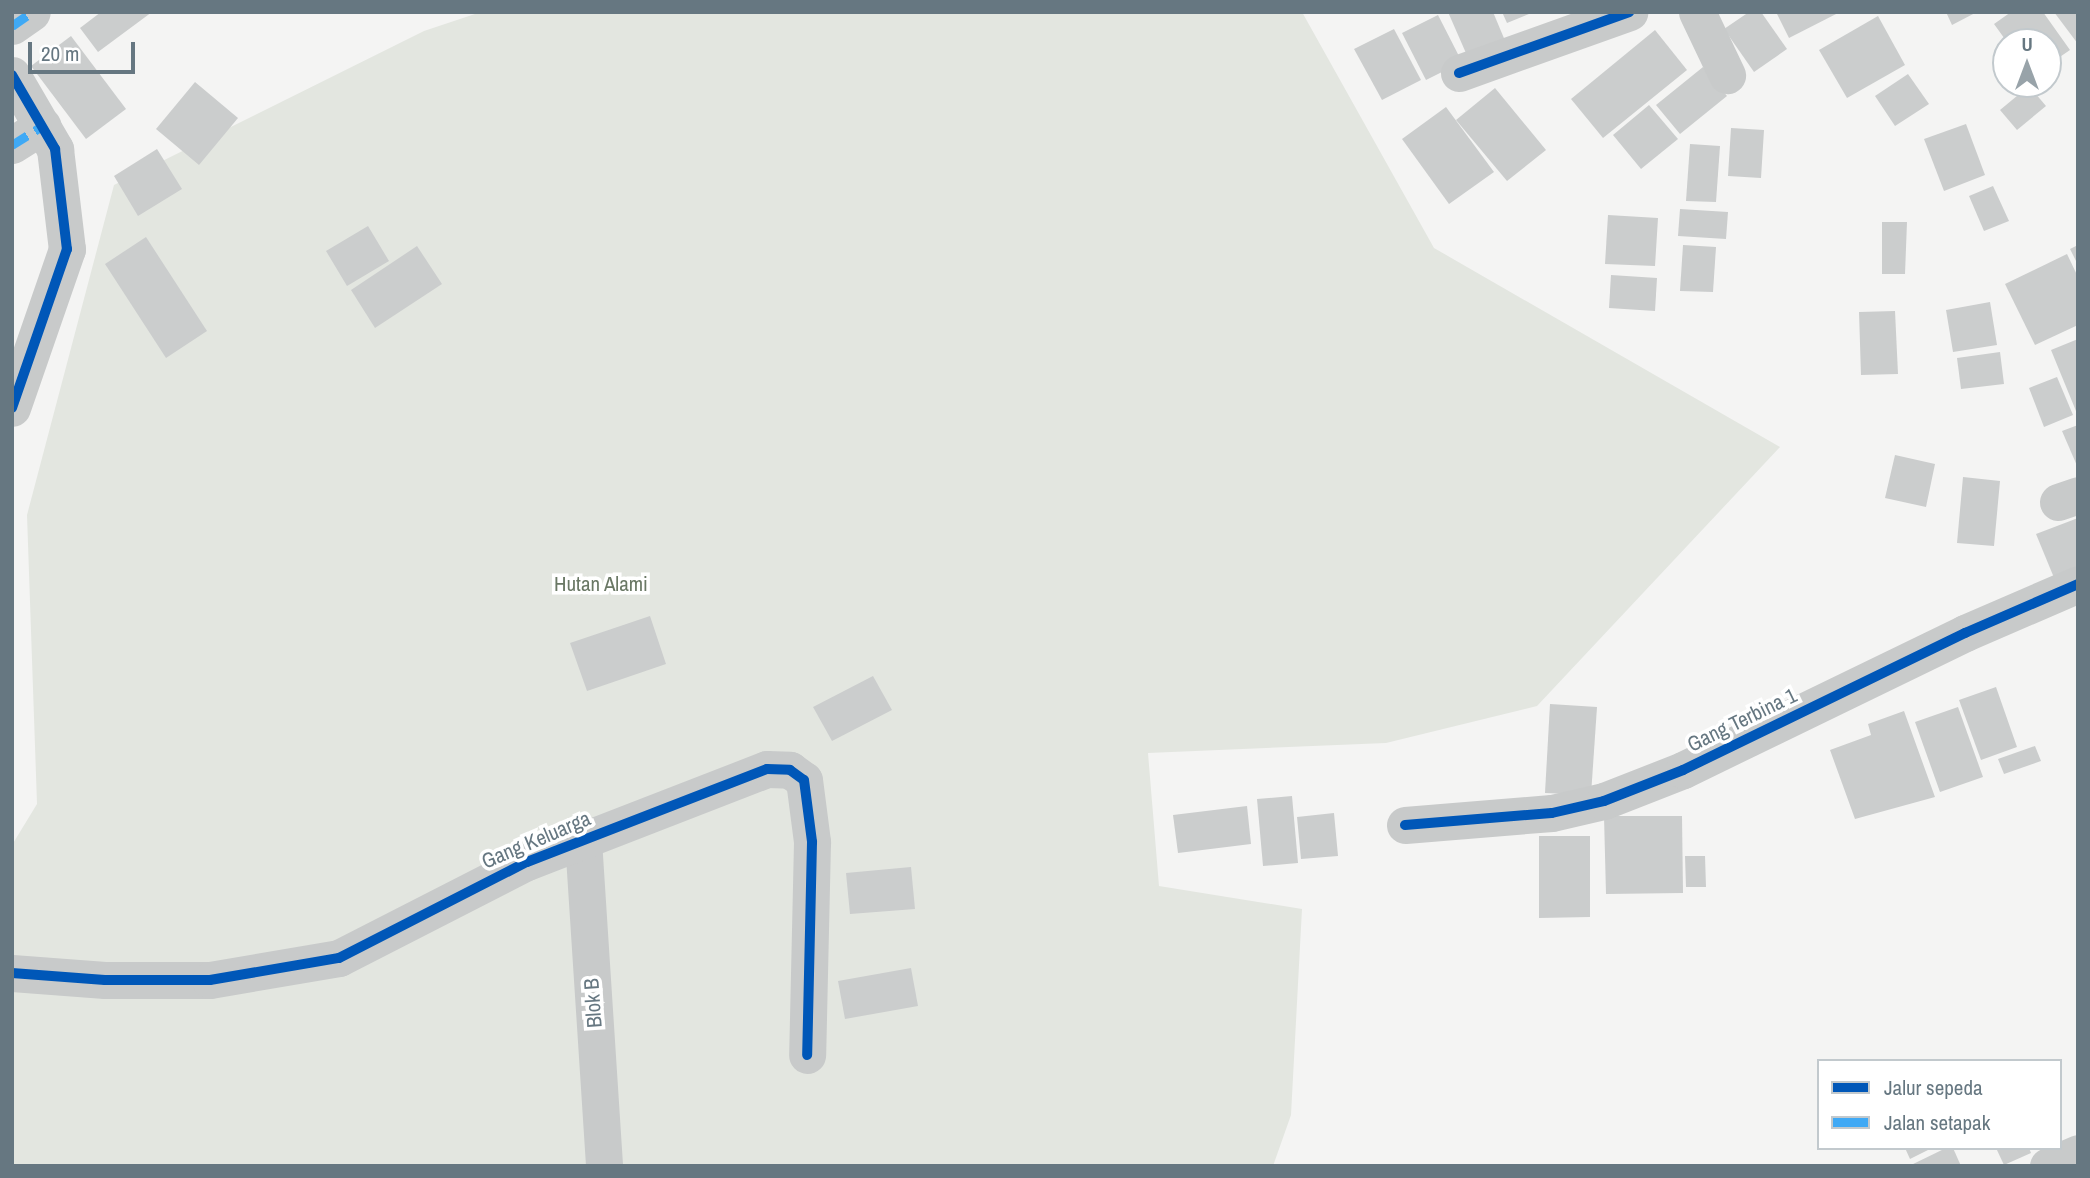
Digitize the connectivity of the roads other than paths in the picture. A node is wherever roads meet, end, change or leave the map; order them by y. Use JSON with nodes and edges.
{"nodes":[{"id":1,"x":32,"y":12,"type":"edge"},
{"id":2,"x":1629,"y":12,"type":"edge"},
{"id":3,"x":1697,"y":12,"type":"edge"},
{"id":4,"x":12,"y":26,"type":"edge"},
{"id":5,"x":1459,"y":73,"type":"dead end"},
{"id":6,"x":12,"y":75,"type":"edge"},
{"id":7,"x":1727,"y":75,"type":"dead end"},
{"id":8,"x":27,"y":136,"type":"edge"},
{"id":9,"x":12,"y":408,"type":"edge"},
{"id":10,"x":2078,"y":584,"type":"edge"},
{"id":11,"x":1405,"y":825,"type":"dead end"},
{"id":12,"x":583,"y":840,"type":"junction"},
{"id":13,"x":12,"y":973,"type":"edge"},
{"id":14,"x":807,"y":1055,"type":"dead end"},
{"id":15,"x":2078,"y":1153,"type":"edge"},
{"id":16,"x":604,"y":1166,"type":"edge"},
{"id":17,"x":2048,"y":1166,"type":"edge"}],
"edges":[{"from":1,"to":4,"type":"street"},
{"from":2,"to":5,"type":"street"},
{"from":3,"to":7,"type":"street"},
{"from":6,"to":8,"type":"street"},
{"from":8,"to":9,"type":"street"},
{"from":10,"to":11,"type":"street","name":"Gang Terbina 1"},
{"from":12,"to":13,"type":"street","name":"Gang Keluarga"},
{"from":12,"to":14,"type":"street","name":"Gang Keluarga"},
{"from":12,"to":16,"type":"street","name":"Blok B"},
{"from":15,"to":17,"type":"street"}]}
